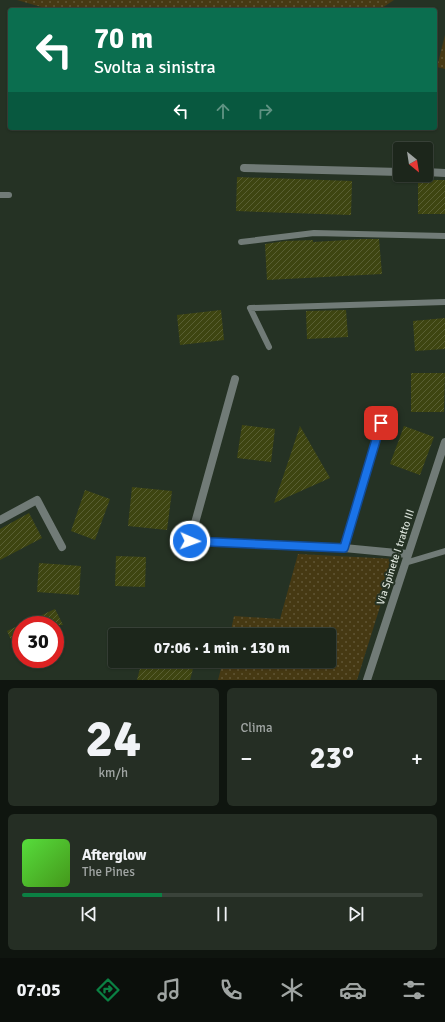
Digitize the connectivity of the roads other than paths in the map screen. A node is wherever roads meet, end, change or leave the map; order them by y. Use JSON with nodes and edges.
{"nodes":[{"id":1,"x":244,"y":168,"type":"dead end"},
{"id":2,"x":393,"y":172,"type":"edge"},
{"id":3,"x":433,"y":172,"type":"edge"},
{"id":4,"x":445,"y":173,"type":"edge"},
{"id":5,"x":0,"y":195,"type":"edge"},
{"id":6,"x":9,"y":195,"type":"dead end"},
{"id":7,"x":445,"y":236,"type":"edge"},
{"id":8,"x":241,"y":242,"type":"dead end"},
{"id":9,"x":445,"y":302,"type":"edge"},
{"id":10,"x":269,"y":347,"type":"dead end"},
{"id":11,"x":235,"y":379,"type":"dead end"},
{"id":12,"x":381,"y":423,"type":"dead end"},
{"id":13,"x":445,"y":442,"type":"edge"},
{"id":14,"x":0,"y":520,"type":"edge"},
{"id":15,"x":62,"y":547,"type":"dead end"},
{"id":16,"x":344,"y":548,"type":"junction"},
{"id":17,"x":445,"y":551,"type":"edge"},
{"id":18,"x":407,"y":554,"type":"junction"},
{"id":19,"x":405,"y":564,"type":"junction"},
{"id":20,"x":367,"y":680,"type":"edge"}],
"edges":[{"from":1,"to":2,"type":"street"},
{"from":3,"to":4,"type":"street"},
{"from":5,"to":6,"type":"lane"},
{"from":7,"to":8,"type":"lane"},
{"from":9,"to":10,"type":"lane"},
{"from":11,"to":16,"type":"street"},
{"from":12,"to":16,"type":"street"},
{"from":13,"to":18,"type":"street","name":"Via Spinete I tratto III"},
{"from":14,"to":15,"type":"street"},
{"from":16,"to":18,"type":"street"},
{"from":17,"to":19,"type":"lane"},
{"from":18,"to":19,"type":"street","name":"Via Spinete I tratto III"},
{"from":19,"to":20,"type":"street","name":"Via Spinete I tratto III"}]}
